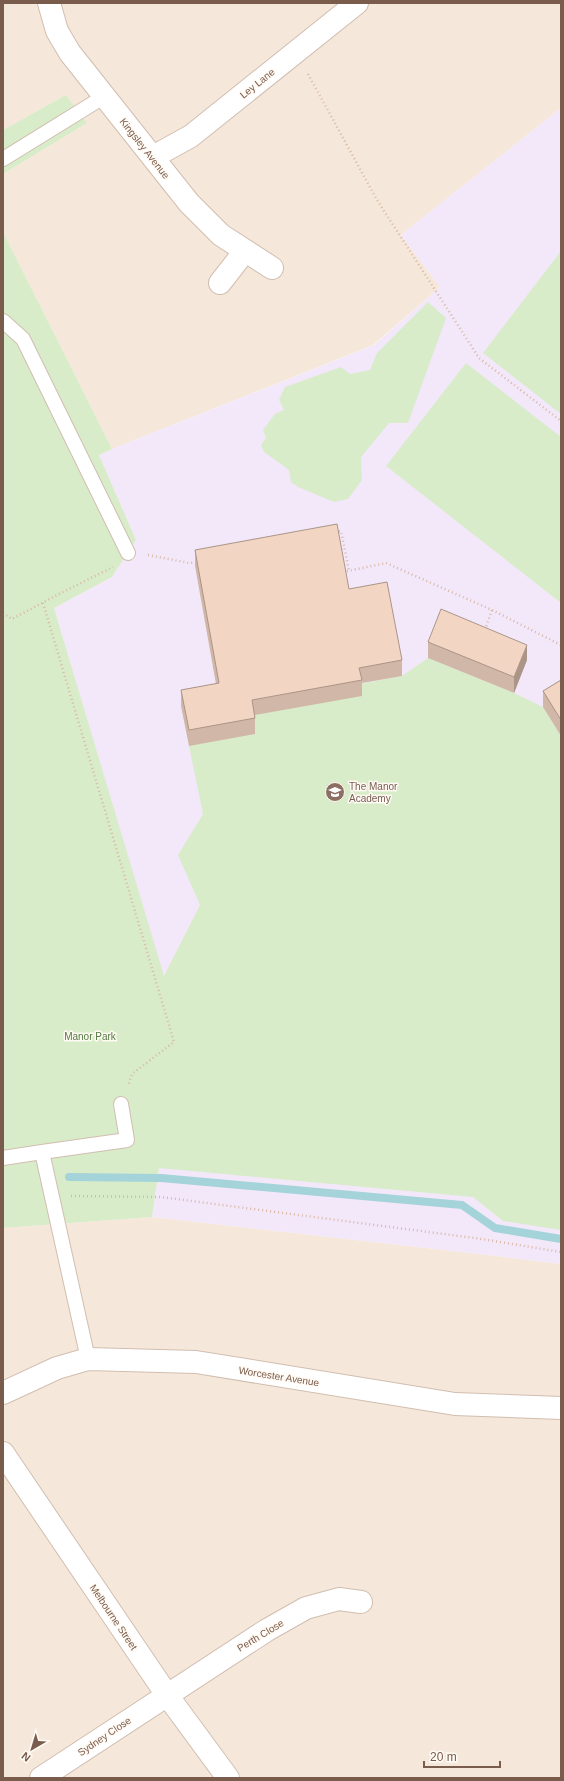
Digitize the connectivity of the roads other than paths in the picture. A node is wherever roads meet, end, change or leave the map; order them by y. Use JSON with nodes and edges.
{"nodes":[{"id":1,"x":49,"y":3,"type":"edge"},
{"id":2,"x":357,"y":3,"type":"edge"},
{"id":3,"x":105,"y":96,"type":"junction"},
{"id":4,"x":153,"y":158,"type":"junction"},
{"id":5,"x":3,"y":159,"type":"edge"},
{"id":6,"x":245,"y":251,"type":"junction"},
{"id":7,"x":272,"y":268,"type":"dead end"},
{"id":8,"x":220,"y":283,"type":"dead end"},
{"id":9,"x":3,"y":321,"type":"edge"},
{"id":10,"x":128,"y":553,"type":"dead end"},
{"id":11,"x":121,"y":1104,"type":"road end"},
{"id":12,"x":42,"y":1152,"type":"junction"},
{"id":13,"x":3,"y":1158,"type":"edge"},
{"id":14,"x":88,"y":1360,"type":"junction"},
{"id":15,"x":3,"y":1393,"type":"edge"},
{"id":16,"x":561,"y":1408,"type":"edge"},
{"id":17,"x":3,"y":1453,"type":"edge"},
{"id":18,"x":361,"y":1602,"type":"dead end"},
{"id":19,"x":167,"y":1695,"type":"junction"},
{"id":20,"x":41,"y":1778,"type":"edge"},
{"id":21,"x":228,"y":1778,"type":"edge"}],
"edges":[{"from":1,"to":3,"type":"street","name":"Kingsley Avenue"},
{"from":2,"to":4,"type":"street","name":"Ley Lane"},
{"from":3,"to":4,"type":"street","name":"Kingsley Avenue"},
{"from":3,"to":5,"type":"lane"},
{"from":4,"to":6,"type":"street","name":"Kingsley Avenue"},
{"from":6,"to":7,"type":"street","name":"Kingsley Avenue"},
{"from":6,"to":8,"type":"street"},
{"from":9,"to":10,"type":"lane"},
{"from":11,"to":12,"type":"lane"},
{"from":12,"to":13,"type":"lane"},
{"from":12,"to":14,"type":"lane"},
{"from":14,"to":15,"type":"street","name":"Worcester Avenue"},
{"from":14,"to":16,"type":"street","name":"Worcester Avenue"},
{"from":17,"to":19,"type":"street","name":"Melbourne Street"},
{"from":18,"to":19,"type":"street","name":"Perth Close"},
{"from":19,"to":20,"type":"street","name":"Sydney Close"},
{"from":19,"to":21,"type":"street","name":"Melbourne Street"}]}
